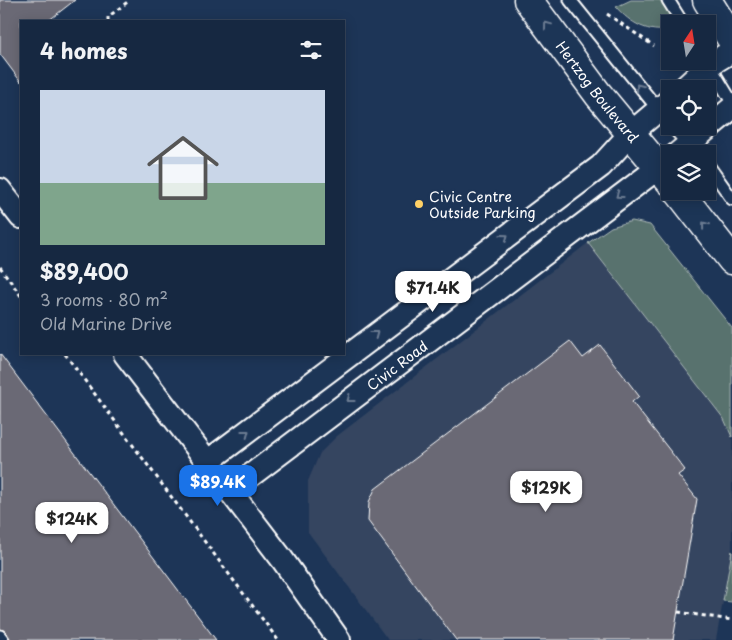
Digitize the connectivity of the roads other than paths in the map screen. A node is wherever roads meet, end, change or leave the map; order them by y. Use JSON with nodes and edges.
{"nodes":[{"id":1,"x":528,"y":0,"type":"edge"},
{"id":2,"x":570,"y":0,"type":"edge"},
{"id":3,"x":668,"y":0,"type":"edge"},
{"id":4,"x":706,"y":0,"type":"edge"},
{"id":5,"x":677,"y":15,"type":"edge"},
{"id":6,"x":732,"y":40,"type":"edge"},
{"id":7,"x":732,"y":51,"type":"edge"},
{"id":8,"x":716,"y":59,"type":"edge"},
{"id":9,"x":701,"y":70,"type":"edge"},
{"id":10,"x":712,"y":70,"type":"edge"},
{"id":11,"x":692,"y":80,"type":"edge"},
{"id":12,"x":732,"y":102,"type":"edge"},
{"id":13,"x":661,"y":108,"type":"edge"},
{"id":14,"x":732,"y":108,"type":"edge"},
{"id":15,"x":661,"y":118,"type":"edge"},
{"id":16,"x":631,"y":133,"type":"junction"},
{"id":17,"x":693,"y":145,"type":"edge"},
{"id":18,"x":661,"y":151,"type":"edge"},
{"id":19,"x":661,"y":172,"type":"edge"},
{"id":20,"x":716,"y":176,"type":"edge"},
{"id":21,"x":0,"y":190,"type":"edge"},
{"id":22,"x":732,"y":199,"type":"edge"},
{"id":23,"x":685,"y":200,"type":"edge"},
{"id":24,"x":20,"y":216,"type":"edge"},
{"id":25,"x":732,"y":260,"type":"edge"},
{"id":26,"x":126,"y":355,"type":"edge"},
{"id":27,"x":207,"y":462,"type":"junction"},
{"id":28,"x":230,"y":490,"type":"junction"},
{"id":29,"x":0,"y":636,"type":"edge"},
{"id":30,"x":3,"y":640,"type":"edge"},
{"id":31,"x":339,"y":640,"type":"edge"}],
"edges":[{"from":16,"to":1,"type":"street","name":"Hertzog Boulevard","one_way":true},
{"from":13,"to":2,"type":"lane","one_way":true},
{"from":3,"to":5,"type":"lane"},
{"from":4,"to":6,"type":"street"},
{"from":7,"to":8,"type":"street"},
{"from":9,"to":11,"type":"street"},
{"from":10,"to":12,"type":"lane"},
{"from":14,"to":17,"type":"street","name":"Civic Road"},
{"from":15,"to":16,"type":"street"},
{"from":16,"to":18,"type":"street","name":"Hertzog Boulevard"},
{"from":27,"to":16,"type":"street","one_way":true},
{"from":19,"to":28,"type":"street","name":"Civic Road","one_way":true},
{"from":20,"to":22,"type":"lane"},
{"from":21,"to":24,"type":"street"},
{"from":25,"to":23,"type":"street","one_way":true},
{"from":26,"to":27,"type":"street"},
{"from":27,"to":28,"type":"street"},
{"from":28,"to":31,"type":"street"},
{"from":29,"to":30,"type":"lane"}]}
